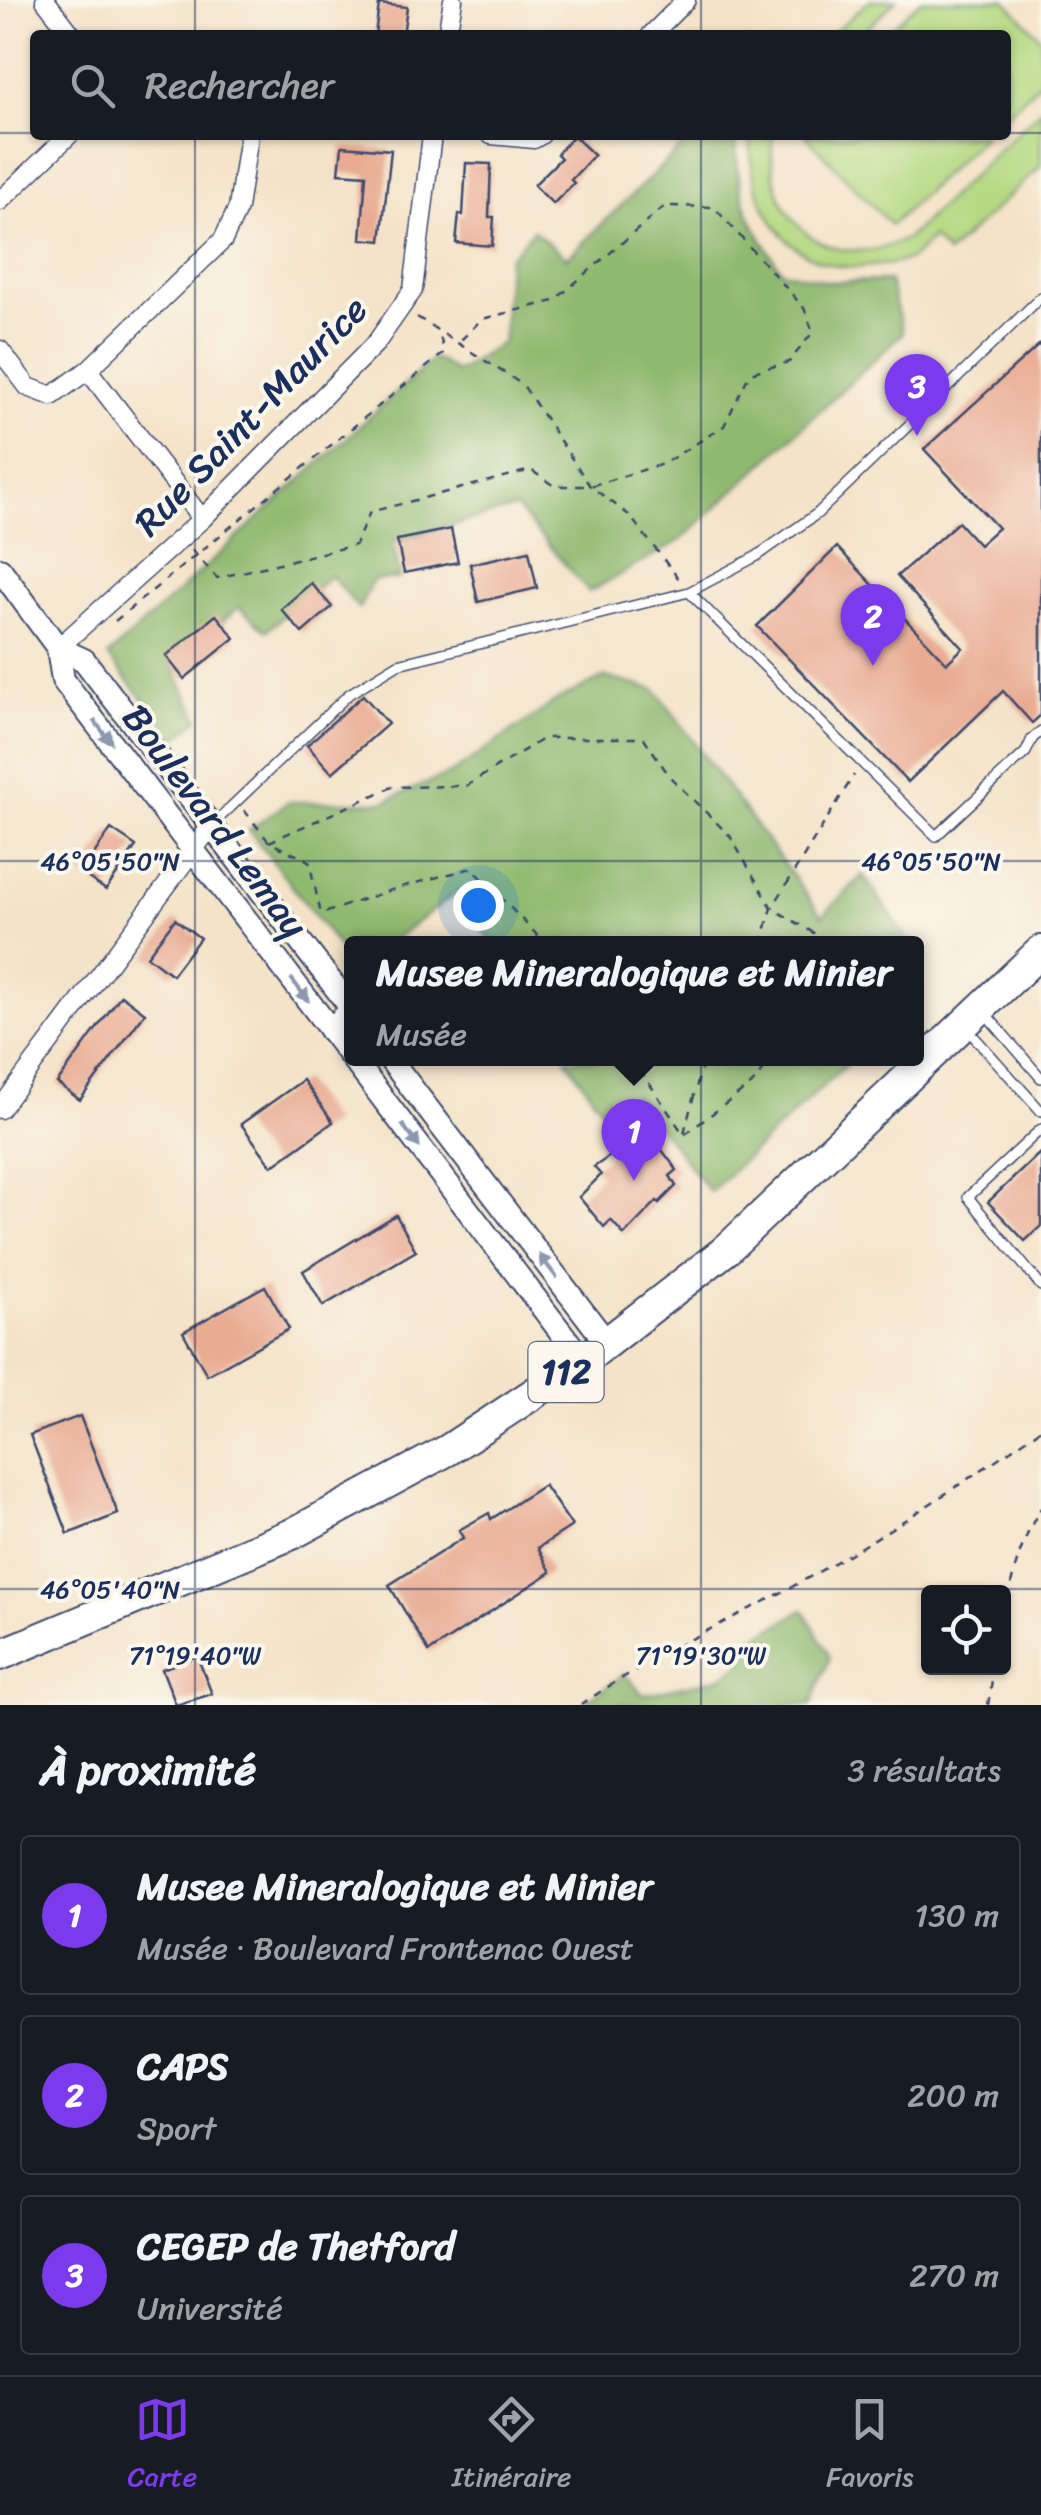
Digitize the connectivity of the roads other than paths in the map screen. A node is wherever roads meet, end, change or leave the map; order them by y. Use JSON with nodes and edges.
{"nodes":[{"id":1,"x":45,"y":0,"type":"edge"},
{"id":2,"x":453,"y":0,"type":"edge"},
{"id":3,"x":686,"y":0,"type":"edge"},
{"id":4,"x":68,"y":30,"type":"edge"},
{"id":5,"x":448,"y":30,"type":"edge"},
{"id":6,"x":656,"y":30,"type":"edge"},
{"id":7,"x":64,"y":140,"type":"edge"},
{"id":8,"x":248,"y":140,"type":"edge"},
{"id":9,"x":431,"y":140,"type":"edge"},
{"id":10,"x":0,"y":200,"type":"edge"},
{"id":11,"x":1041,"y":296,"type":"edge"},
{"id":12,"x":0,"y":350,"type":"edge"},
{"id":13,"x":88,"y":370,"type":"junction"},
{"id":14,"x":202,"y":518,"type":"junction"},
{"id":15,"x":0,"y":570,"type":"edge"},
{"id":16,"x":689,"y":592,"type":"junction"},
{"id":17,"x":58,"y":648,"type":"junction"},
{"id":18,"x":1041,"y":731,"type":"edge"},
{"id":19,"x":211,"y":826,"type":"junction"},
{"id":20,"x":193,"y":850,"type":"junction"},
{"id":21,"x":1041,"y":951,"type":"edge"},
{"id":22,"x":344,"y":999,"type":"edge"},
{"id":23,"x":972,"y":1016,"type":"junction"},
{"id":24,"x":344,"y":1017,"type":"edge"},
{"id":25,"x":330,"y":1030,"type":"junction"},
{"id":26,"x":344,"y":1048,"type":"edge"},
{"id":27,"x":924,"y":1062,"type":"edge"},
{"id":28,"x":358,"y":1066,"type":"edge"},
{"id":29,"x":395,"y":1066,"type":"edge"},
{"id":30,"x":919,"y":1066,"type":"edge"},
{"id":31,"x":1041,"y":1078,"type":"edge"},
{"id":32,"x":0,"y":1109,"type":"edge"},
{"id":33,"x":1041,"y":1111,"type":"edge"},
{"id":34,"x":1041,"y":1129,"type":"edge"},
{"id":35,"x":505,"y":1210,"type":"junction"},
{"id":36,"x":483,"y":1230,"type":"junction"},
{"id":37,"x":1041,"y":1286,"type":"edge"},
{"id":38,"x":595,"y":1352,"type":"junction"},
{"id":39,"x":0,"y":1654,"type":"edge"}],
"edges":[{"from":1,"to":4,"type":"street"},
{"from":2,"to":5,"type":"street"},
{"from":3,"to":6,"type":"street"},
{"from":7,"to":10,"type":"street"},
{"from":8,"to":13,"type":"street"},
{"from":9,"to":14,"type":"street","name":"Rue Saint-Maurice"},
{"from":11,"to":16,"type":"lane"},
{"from":12,"to":13,"type":"street"},
{"from":13,"to":14,"type":"street"},
{"from":14,"to":17,"type":"street","name":"Rue Saint-Maurice"},
{"from":15,"to":17,"type":"street","name":"Boulevard Lemay"},
{"from":16,"to":18,"type":"lane"},
{"from":16,"to":19,"type":"lane"},
{"from":17,"to":19,"type":"street","name":"Boulevard Lemay"},
{"from":17,"to":20,"type":"street","name":"Boulevard Lemay","one_way":true},
{"from":19,"to":20,"type":"street"},
{"from":19,"to":22,"type":"street","name":"Boulevard Lemay"},
{"from":20,"to":25,"type":"street","name":"Boulevard Lemay","one_way":true},
{"from":20,"to":32,"type":"street"},
{"from":21,"to":23,"type":"main road","number":"112"},
{"from":23,"to":27,"type":"main road","number":"112"},
{"from":23,"to":31,"type":"lane"},
{"from":23,"to":33,"type":"lane"},
{"from":24,"to":25,"type":"street","name":"Boulevard Lemay"},
{"from":25,"to":26,"type":"street","name":"Boulevard Lemay"},
{"from":28,"to":36,"type":"street","name":"Boulevard Lemay","one_way":true},
{"from":29,"to":35,"type":"street"},
{"from":30,"to":38,"type":"main road","number":"112"},
{"from":34,"to":37,"type":"lane"},
{"from":35,"to":36,"type":"street"},
{"from":38,"to":35,"type":"street","one_way":true},
{"from":36,"to":38,"type":"street","name":"Boulevard Lemay"},
{"from":38,"to":39,"type":"main road","number":"112"}]}
